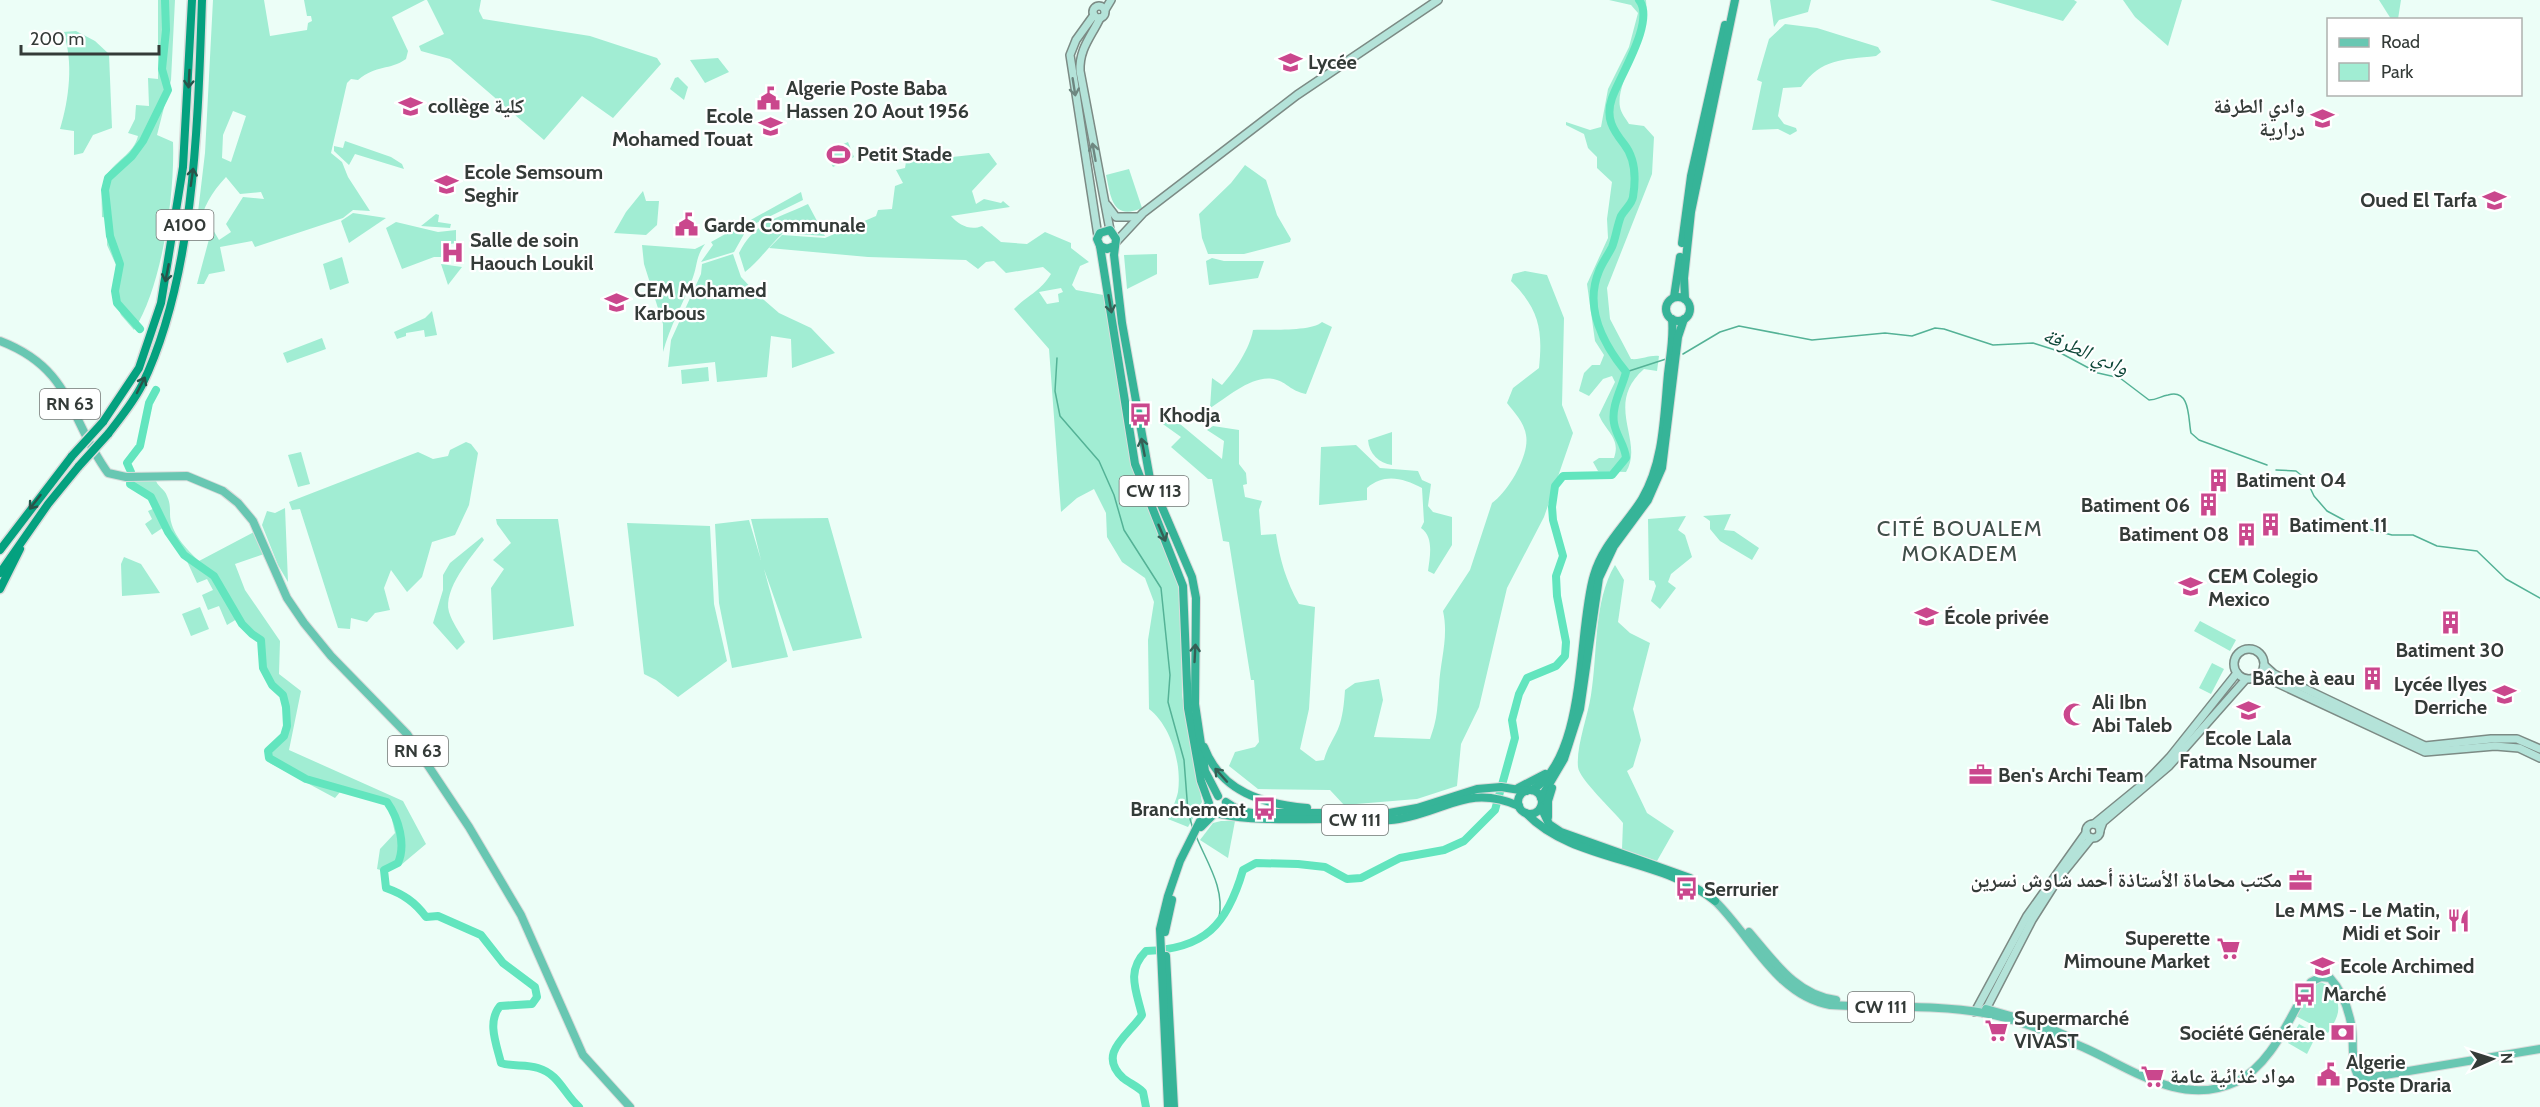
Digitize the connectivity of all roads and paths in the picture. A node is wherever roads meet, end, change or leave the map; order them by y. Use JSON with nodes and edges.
{"nodes":[{"id":1,"x":192,"y":0,"type":"edge"},
{"id":2,"x":202,"y":0,"type":"edge"},
{"id":3,"x":1109,"y":0,"type":"edge"},
{"id":4,"x":1438,"y":0,"type":"edge"},
{"id":5,"x":1730,"y":0,"type":"edge"},
{"id":6,"x":1735,"y":0,"type":"edge"},
{"id":7,"x":1097,"y":17,"type":"junction"},
{"id":8,"x":1101,"y":190,"type":"junction"},
{"id":9,"x":1140,"y":216,"type":"junction"},
{"id":10,"x":1130,"y":224,"type":"junction"},
{"id":11,"x":1112,"y":231,"type":"junction"},
{"id":12,"x":1098,"y":236,"type":"junction"},
{"id":13,"x":1115,"y":244,"type":"junction"},
{"id":14,"x":1100,"y":246,"type":"junction"},
{"id":15,"x":1674,"y":297,"type":"junction"},
{"id":16,"x":1685,"y":299,"type":"junction"},
{"id":17,"x":1672,"y":319,"type":"junction"},
{"id":18,"x":1684,"y":319,"type":"junction"},
{"id":19,"x":0,"y":340,"type":"edge"},
{"id":20,"x":48,"y":504,"type":"junction"},
{"id":21,"x":0,"y":550,"type":"edge"},
{"id":22,"x":0,"y":573,"type":"edge"},
{"id":23,"x":0,"y":589,"type":"edge"},
{"id":24,"x":2264,"y":665,"type":"junction"},
{"id":25,"x":2237,"y":673,"type":"junction"},
{"id":26,"x":2260,"y":675,"type":"junction"},
{"id":27,"x":2246,"y":679,"type":"junction"},
{"id":28,"x":1199,"y":732,"type":"junction"},
{"id":29,"x":2540,"y":749,"type":"edge"},
{"id":30,"x":2540,"y":759,"type":"edge"},
{"id":31,"x":1556,"y":768,"type":"junction"},
{"id":32,"x":1511,"y":789,"type":"junction"},
{"id":33,"x":1529,"y":790,"type":"junction"},
{"id":34,"x":1488,"y":792,"type":"junction"},
{"id":35,"x":1218,"y":796,"type":"junction"},
{"id":36,"x":1226,"y":802,"type":"junction"},
{"id":37,"x":1541,"y":803,"type":"junction"},
{"id":38,"x":1208,"y":804,"type":"junction"},
{"id":39,"x":1519,"y":806,"type":"junction"},
{"id":40,"x":1333,"y":812,"type":"junction"},
{"id":41,"x":1526,"y":813,"type":"junction"},
{"id":42,"x":1217,"y":814,"type":"junction"},
{"id":43,"x":1549,"y":824,"type":"junction"},
{"id":44,"x":2097,"y":826,"type":"junction"},
{"id":45,"x":1198,"y":828,"type":"junction"},
{"id":46,"x":2088,"y":836,"type":"junction"},
{"id":47,"x":1717,"y":899,"type":"junction"},
{"id":48,"x":1163,"y":958,"type":"junction"},
{"id":49,"x":1981,"y":1010,"type":"junction"},
{"id":50,"x":2540,"y":1048,"type":"edge"},
{"id":51,"x":630,"y":1107,"type":"edge"},
{"id":52,"x":1168,"y":1107,"type":"edge"},
{"id":53,"x":1174,"y":1107,"type":"edge"}],
"edges":[{"from":1,"to":21,"type":"highway","number":"A100","one_way":true,"bridge":true},
{"from":20,"to":2,"type":"highway","number":"A100","one_way":true,"bridge":true},
{"from":3,"to":7,"type":"main road"},
{"from":4,"to":9,"type":"main road"},
{"from":5,"to":15,"type":"highway"},
{"from":6,"to":16,"type":"highway"},
{"from":8,"to":7,"type":"main road","one_way":true},
{"from":7,"to":12,"type":"main road","one_way":true},
{"from":8,"to":9,"type":"main road"},
{"from":8,"to":11,"type":"main road"},
{"from":9,"to":10,"type":"main road"},
{"from":10,"to":11,"type":"main road"},
{"from":10,"to":13,"type":"main road"},
{"from":11,"to":12,"type":"highway"},
{"from":11,"to":13,"type":"highway"},
{"from":12,"to":14,"type":"highway"},
{"from":13,"to":14,"type":"highway"},
{"from":28,"to":13,"type":"highway","number":"CW 113","one_way":true},
{"from":14,"to":38,"type":"highway","one_way":true},
{"from":15,"to":16,"type":"highway"},
{"from":15,"to":17,"type":"highway"},
{"from":16,"to":18,"type":"highway"},
{"from":17,"to":18,"type":"highway"},
{"from":17,"to":31,"type":"highway"},
{"from":18,"to":31,"type":"highway"},
{"from":19,"to":51,"type":"main road","number":"RN 63"},
{"from":20,"to":22,"type":"highway","number":"A100"},
{"from":20,"to":23,"type":"highway"},
{"from":24,"to":25,"type":"main road"},
{"from":24,"to":26,"type":"main road"},
{"from":24,"to":29,"type":"main road"},
{"from":25,"to":27,"type":"main road"},
{"from":25,"to":44,"type":"main road"},
{"from":26,"to":27,"type":"main road"},
{"from":26,"to":30,"type":"main road"},
{"from":27,"to":44,"type":"main road"},
{"from":28,"to":35,"type":"highway"},
{"from":40,"to":28,"type":"highway","one_way":true},
{"from":31,"to":32,"type":"highway"},
{"from":31,"to":33,"type":"highway"},
{"from":31,"to":37,"type":"highway"},
{"from":31,"to":43,"type":"highway"},
{"from":32,"to":33,"type":"highway"},
{"from":32,"to":34,"type":"highway"},
{"from":33,"to":37,"type":"highway"},
{"from":33,"to":39,"type":"highway"},
{"from":34,"to":39,"type":"highway","number":"CW 111"},
{"from":34,"to":40,"type":"highway"},
{"from":34,"to":42,"type":"highway","number":"CW 111"},
{"from":35,"to":36,"type":"highway"},
{"from":35,"to":38,"type":"highway"},
{"from":36,"to":40,"type":"highway","number":"CW 111"},
{"from":36,"to":42,"type":"highway"},
{"from":37,"to":41,"type":"highway"},
{"from":37,"to":43,"type":"highway"},
{"from":38,"to":42,"type":"highway"},
{"from":38,"to":45,"type":"highway"},
{"from":39,"to":41,"type":"highway"},
{"from":41,"to":47,"type":"highway","number":"CW 111"},
{"from":42,"to":45,"type":"highway"},
{"from":43,"to":47,"type":"highway"},
{"from":44,"to":46,"type":"main road"},
{"from":44,"to":46,"type":"main road"},
{"from":45,"to":48,"type":"highway"},
{"from":46,"to":49,"type":"main road"},
{"from":47,"to":49,"type":"main road","number":"CW 111"},
{"from":48,"to":52,"type":"highway"},
{"from":48,"to":53,"type":"highway"},
{"from":49,"to":50,"type":"main road"}]}
